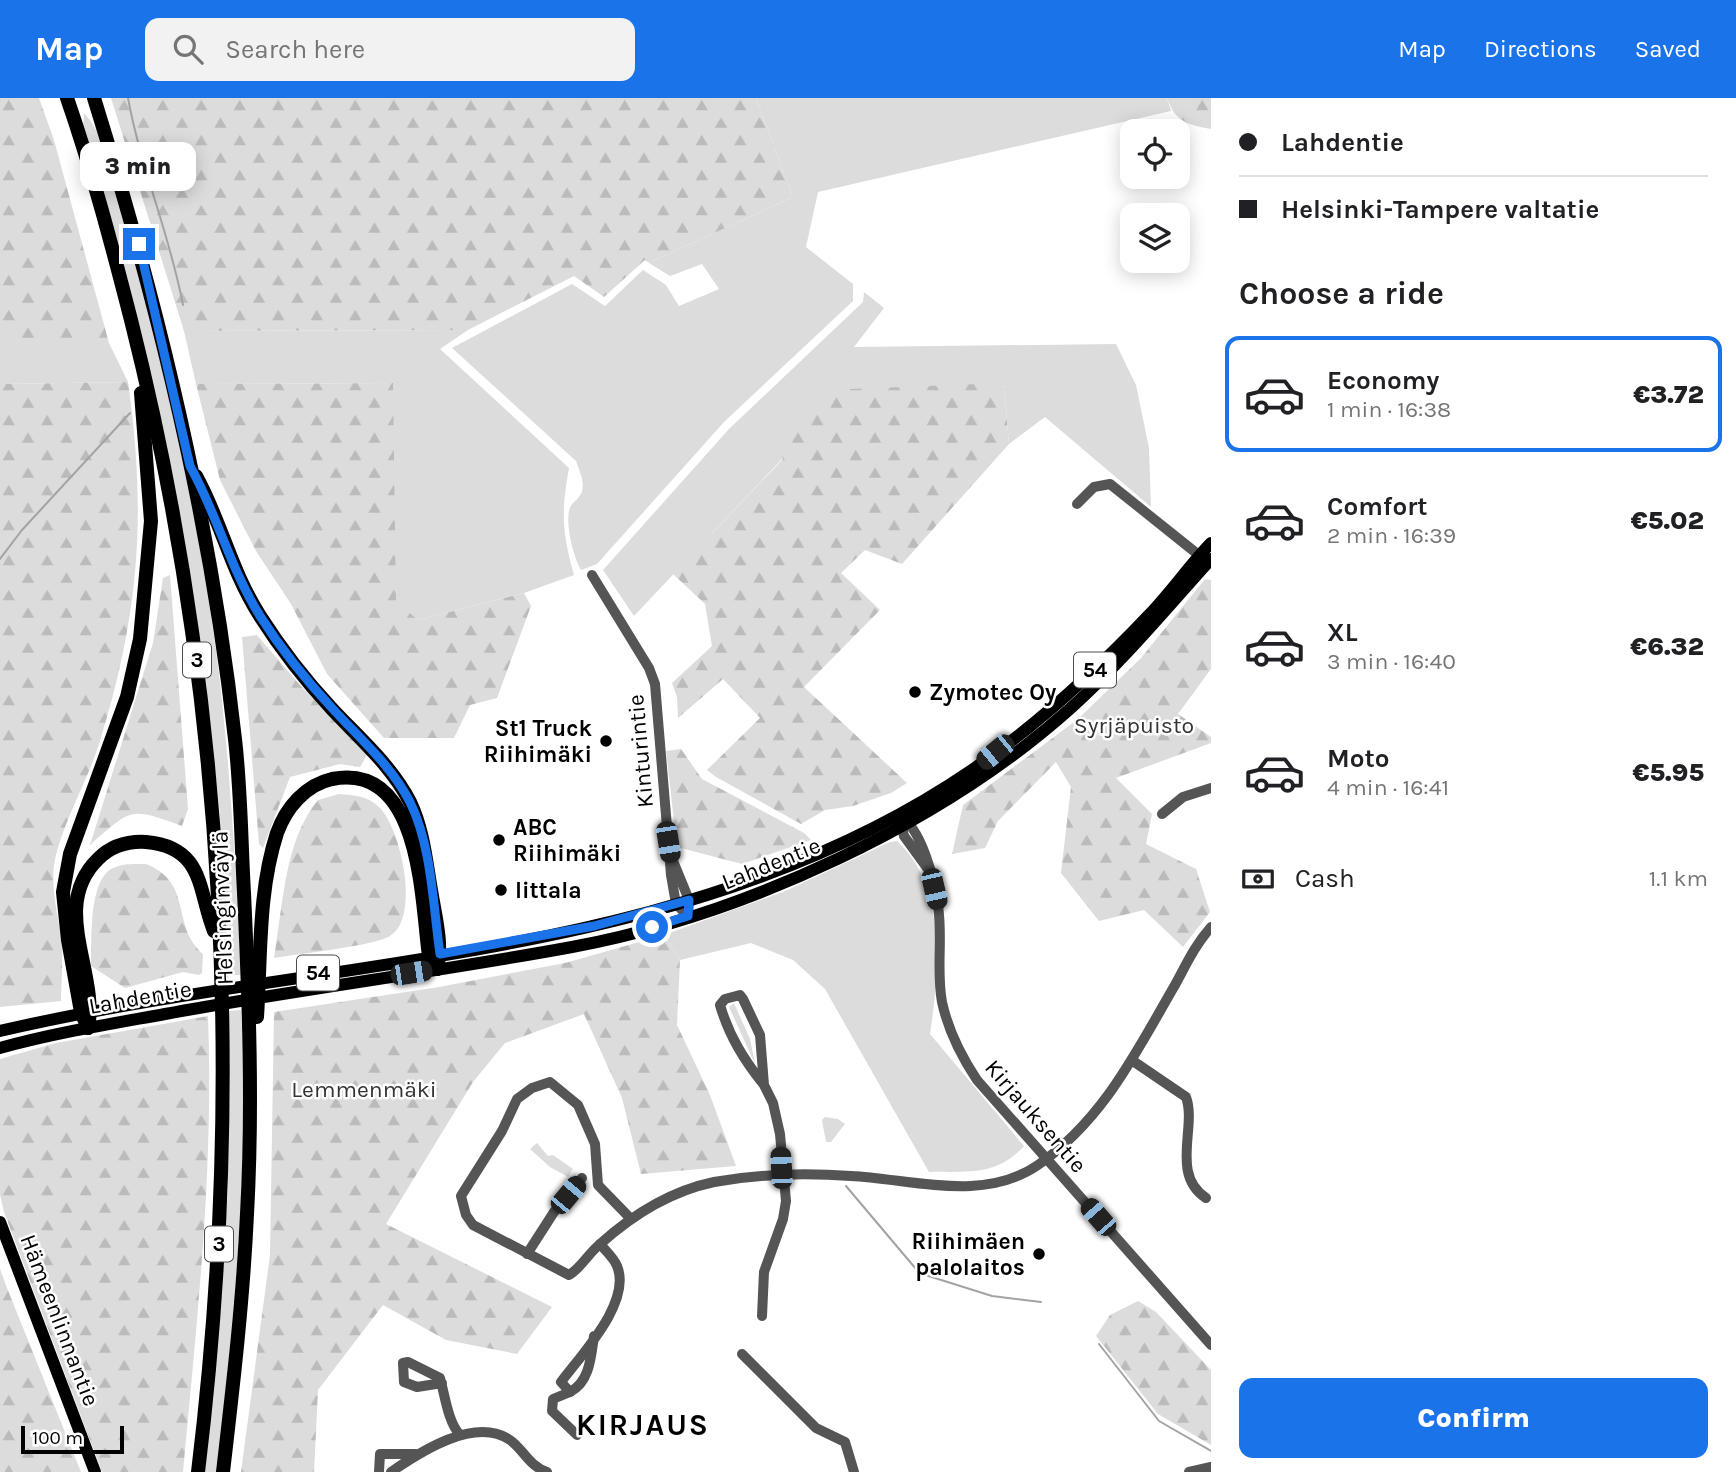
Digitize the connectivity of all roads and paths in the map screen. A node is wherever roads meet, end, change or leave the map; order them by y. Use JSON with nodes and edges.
{"nodes":[{"id":1,"x":67,"y":98,"type":"edge"},
{"id":2,"x":94,"y":98,"type":"edge"},
{"id":3,"x":145,"y":375,"type":"junction"},
{"id":4,"x":190,"y":466,"type":"junction"},
{"id":5,"x":1077,"y":504,"type":"dead end"},
{"id":6,"x":1211,"y":543,"type":"edge"},
{"id":7,"x":1206,"y":559,"type":"edge"},
{"id":8,"x":592,"y":575,"type":"dead end"},
{"id":9,"x":1211,"y":788,"type":"edge"},
{"id":10,"x":1162,"y":814,"type":"dead end"},
{"id":11,"x":903,"y":820,"type":"junction"},
{"id":12,"x":682,"y":902,"type":"junction"},
{"id":13,"x":688,"y":916,"type":"junction"},
{"id":14,"x":1211,"y":927,"type":"edge"},
{"id":15,"x":221,"y":948,"type":"junction"},
{"id":16,"x":436,"y":960,"type":"junction"},
{"id":17,"x":254,"y":961,"type":"junction"},
{"id":18,"x":86,"y":1012,"type":"junction"},
{"id":19,"x":89,"y":1028,"type":"junction"},
{"id":20,"x":0,"y":1031,"type":"edge"},
{"id":21,"x":0,"y":1048,"type":"edge"},
{"id":22,"x":1133,"y":1061,"type":"junction"},
{"id":23,"x":764,"y":1085,"type":"junction"},
{"id":24,"x":1046,"y":1158,"type":"junction"},
{"id":25,"x":782,"y":1176,"type":"junction"},
{"id":26,"x":582,"y":1178,"type":"dead end"},
{"id":27,"x":1206,"y":1198,"type":"dead end"},
{"id":28,"x":631,"y":1219,"type":"junction"},
{"id":29,"x":0,"y":1222,"type":"edge"},
{"id":30,"x":600,"y":1244,"type":"junction"},
{"id":31,"x":527,"y":1254,"type":"junction"},
{"id":32,"x":762,"y":1316,"type":"dead end"},
{"id":33,"x":594,"y":1336,"type":"junction"},
{"id":34,"x":1211,"y":1345,"type":"edge"},
{"id":35,"x":742,"y":1354,"type":"dead end"},
{"id":36,"x":442,"y":1383,"type":"dead end"},
{"id":37,"x":570,"y":1392,"type":"junction"},
{"id":38,"x":460,"y":1435,"type":"junction"},
{"id":39,"x":577,"y":1435,"type":"dead end"},
{"id":40,"x":415,"y":1454,"type":"junction"},
{"id":41,"x":1211,"y":1467,"type":"edge"},
{"id":42,"x":543,"y":1471,"type":"edge"},
{"id":43,"x":95,"y":1472,"type":"edge"},
{"id":44,"x":198,"y":1472,"type":"edge"},
{"id":45,"x":223,"y":1472,"type":"edge"},
{"id":46,"x":379,"y":1472,"type":"edge"},
{"id":47,"x":391,"y":1472,"type":"edge"},
{"id":48,"x":854,"y":1472,"type":"edge"},
{"id":49,"x":1189,"y":1472,"type":"edge"}],
"edges":[{"from":1,"to":3,"type":"highway","number":"3"},
{"from":2,"to":4,"type":"highway","name":"Helsinginväylä","number":"3"},
{"from":3,"to":15,"type":"highway","name":"Helsinginväylä","number":"3"},
{"from":3,"to":18,"type":"highway"},
{"from":4,"to":16,"type":"highway"},
{"from":4,"to":17,"type":"highway","name":"Helsinginväylä","number":"3"},
{"from":5,"to":7,"type":"street"},
{"from":6,"to":7,"type":"main road","name":"Lahdentie","number":"54"},
{"from":7,"to":11,"type":"main road","name":"Lahdentie","number":"54"},
{"from":8,"to":12,"type":"street","name":"Kinturintie"},
{"from":9,"to":10,"type":"street"},
{"from":11,"to":12,"type":"main road","name":"Lahdentie","number":"54"},
{"from":11,"to":13,"type":"main road","name":"Lahdentie","number":"54"},
{"from":11,"to":24,"type":"street","name":"Kirjauksentie"},
{"from":12,"to":13,"type":"street","name":"Kinturintie"},
{"from":12,"to":16,"type":"main road","name":"Lahdentie","number":"54"},
{"from":13,"to":16,"type":"main road","name":"Lahdentie","number":"54"},
{"from":14,"to":22,"type":"street"},
{"from":15,"to":18,"type":"highway"},
{"from":15,"to":44,"type":"highway","name":"Helsinginväylä","number":"3"},
{"from":16,"to":17,"type":"highway"},
{"from":16,"to":18,"type":"main road","name":"Lahdentie","number":"54"},
{"from":16,"to":19,"type":"main road","name":"Lahdentie","number":"54"},
{"from":17,"to":45,"type":"highway","name":"Helsinginväylä","number":"3"},
{"from":18,"to":19,"type":"highway"},
{"from":18,"to":20,"type":"main road","name":"Lahdentie","number":"54"},
{"from":19,"to":21,"type":"main road","name":"Lahdentie","number":"54"},
{"from":22,"to":24,"type":"street"},
{"from":22,"to":27,"type":"street"},
{"from":23,"to":23,"type":"street"},
{"from":23,"to":25,"type":"street"},
{"from":24,"to":25,"type":"street"},
{"from":24,"to":34,"type":"street","name":"Kirjauksentie"},
{"from":25,"to":28,"type":"street"},
{"from":25,"to":32,"type":"street"},
{"from":26,"to":31,"type":"street"},
{"from":28,"to":30,"type":"street"},
{"from":28,"to":31,"type":"street"},
{"from":29,"to":43,"type":"main road","name":"Hämeenlinnantie"},
{"from":30,"to":31,"type":"street"},
{"from":30,"to":33,"type":"street"},
{"from":33,"to":37,"type":"street"},
{"from":33,"to":37,"type":"street"},
{"from":35,"to":48,"type":"street"},
{"from":36,"to":38,"type":"street"},
{"from":37,"to":39,"type":"street"},
{"from":38,"to":40,"type":"street"},
{"from":38,"to":42,"type":"street"},
{"from":40,"to":46,"type":"street"},
{"from":40,"to":47,"type":"street"},
{"from":41,"to":49,"type":"street"}]}
